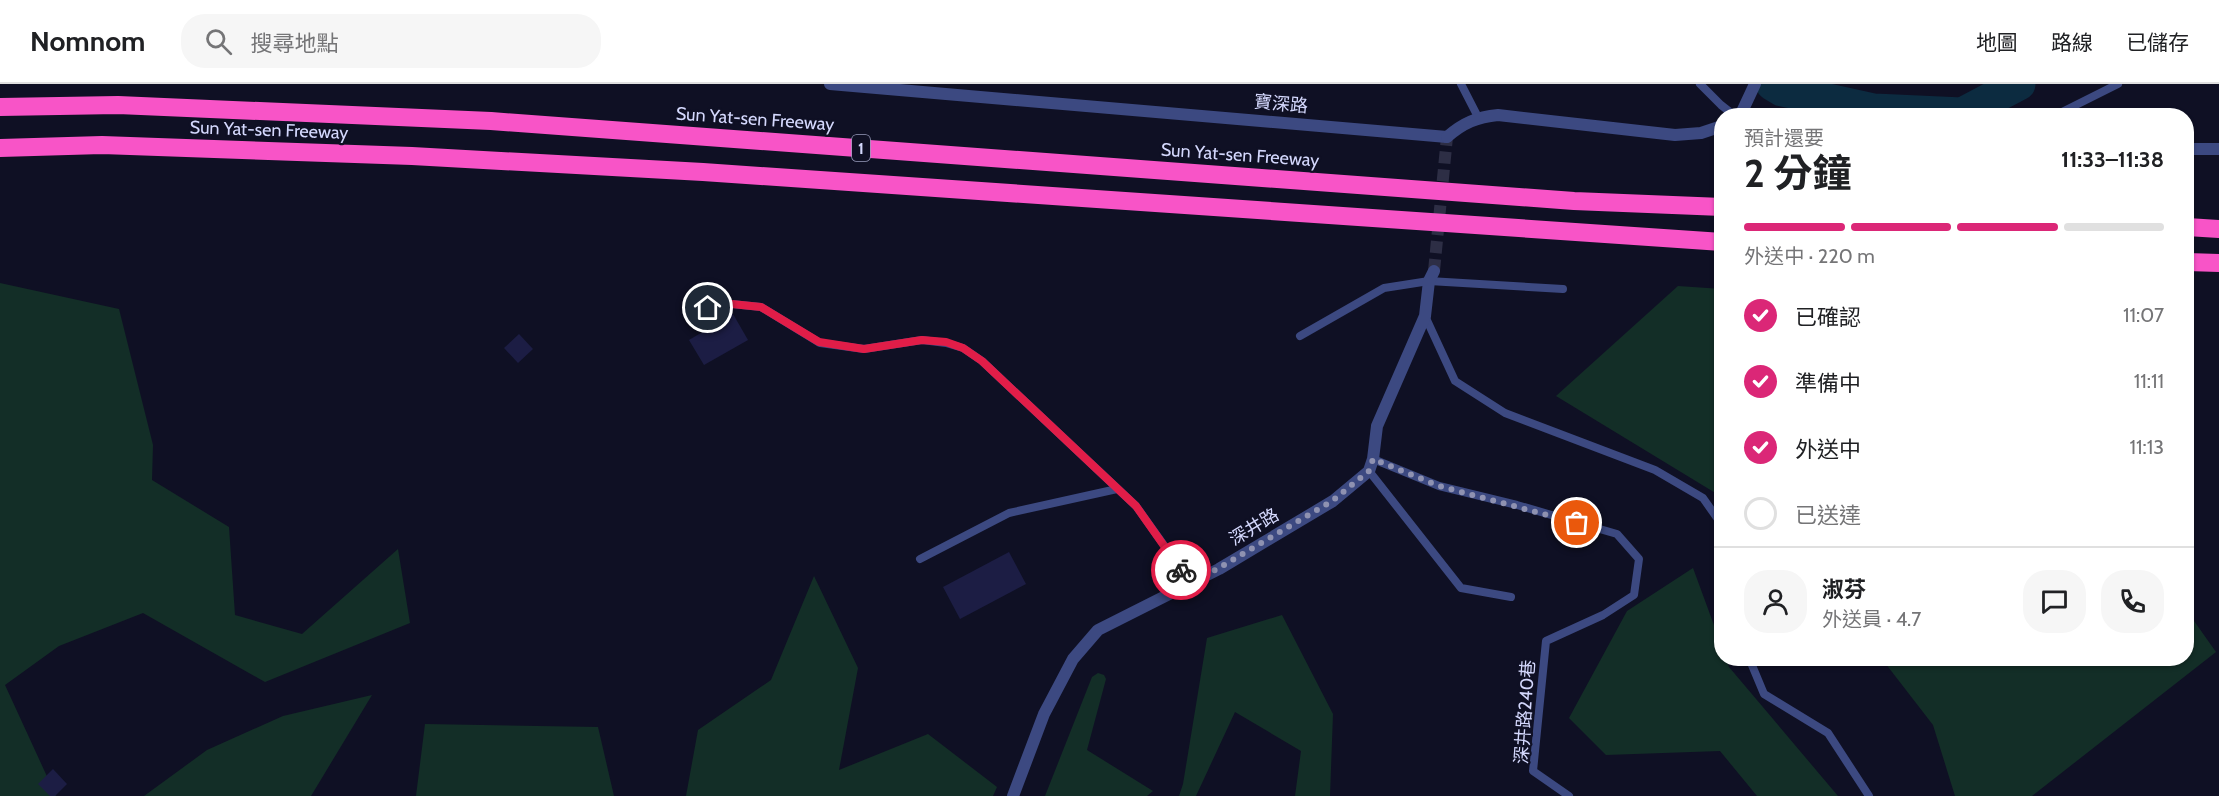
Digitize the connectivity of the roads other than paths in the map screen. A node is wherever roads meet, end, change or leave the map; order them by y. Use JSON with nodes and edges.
{"nodes":[{"id":1,"x":830,"y":84,"type":"edge"},
{"id":2,"x":1461,"y":84,"type":"edge"},
{"id":3,"x":1700,"y":84,"type":"edge"},
{"id":4,"x":1755,"y":84,"type":"edge"},
{"id":5,"x":2118,"y":84,"type":"edge"},
{"id":6,"x":0,"y":107,"type":"edge"},
{"id":7,"x":1725,"y":108,"type":"edge"},
{"id":8,"x":1744,"y":108,"type":"edge"},
{"id":9,"x":2070,"y":108,"type":"edge"},
{"id":10,"x":1478,"y":117,"type":"junction"},
{"id":11,"x":1714,"y":129,"type":"edge"},
{"id":12,"x":0,"y":148,"type":"edge"},
{"id":13,"x":2194,"y":149,"type":"edge"},
{"id":14,"x":2219,"y":149,"type":"edge"},
{"id":15,"x":1714,"y":207,"type":"edge"},
{"id":16,"x":2194,"y":227,"type":"edge"},
{"id":17,"x":2219,"y":229,"type":"edge"},
{"id":18,"x":1714,"y":241,"type":"edge"},
{"id":19,"x":2194,"y":262,"type":"edge"},
{"id":20,"x":2219,"y":263,"type":"edge"},
{"id":21,"x":1432,"y":276,"type":"junction"},
{"id":22,"x":1563,"y":289,"type":"dead end"},
{"id":23,"x":693,"y":313,"type":"dead end"},
{"id":24,"x":1425,"y":316,"type":"junction"},
{"id":25,"x":1300,"y":336,"type":"dead end"},
{"id":26,"x":1373,"y":459,"type":"junction"},
{"id":27,"x":1369,"y":471,"type":"junction"},
{"id":28,"x":1117,"y":489,"type":"junction"},
{"id":29,"x":1714,"y":514,"type":"edge"},
{"id":30,"x":920,"y":559,"type":"dead end"},
{"id":31,"x":1191,"y":583,"type":"junction"},
{"id":32,"x":1511,"y":597,"type":"dead end"},
{"id":33,"x":1752,"y":666,"type":"edge"},
{"id":34,"x":1013,"y":796,"type":"edge"},
{"id":35,"x":1569,"y":796,"type":"edge"},
{"id":36,"x":1869,"y":796,"type":"edge"}],
"edges":[{"from":1,"to":10,"type":"street","name":"寶深路"},
{"from":2,"to":10,"type":"lane"},
{"from":3,"to":7,"type":"lane"},
{"from":4,"to":8,"type":"street"},
{"from":5,"to":9,"type":"lane"},
{"from":6,"to":15,"type":"highway","name":"Sun Yat-sen Freeway","number":"1"},
{"from":10,"to":11,"type":"street","name":"寶深路"},
{"from":12,"to":18,"type":"highway","name":"Sun Yat-sen Freeway","number":"1"},
{"from":13,"to":14,"type":"street"},
{"from":16,"to":17,"type":"highway"},
{"from":19,"to":20,"type":"highway"},
{"from":21,"to":22,"type":"lane"},
{"from":21,"to":24,"type":"street"},
{"from":21,"to":25,"type":"lane"},
{"from":23,"to":28,"type":"lane"},
{"from":24,"to":26,"type":"street"},
{"from":24,"to":29,"type":"lane"},
{"from":26,"to":27,"type":"street"},
{"from":26,"to":35,"type":"lane","name":"深井路240巷"},
{"from":27,"to":31,"type":"street","name":"深井路"},
{"from":27,"to":32,"type":"lane"},
{"from":28,"to":30,"type":"lane"},
{"from":28,"to":31,"type":"lane"},
{"from":31,"to":34,"type":"street","name":"深井路"},
{"from":33,"to":36,"type":"lane"}]}
